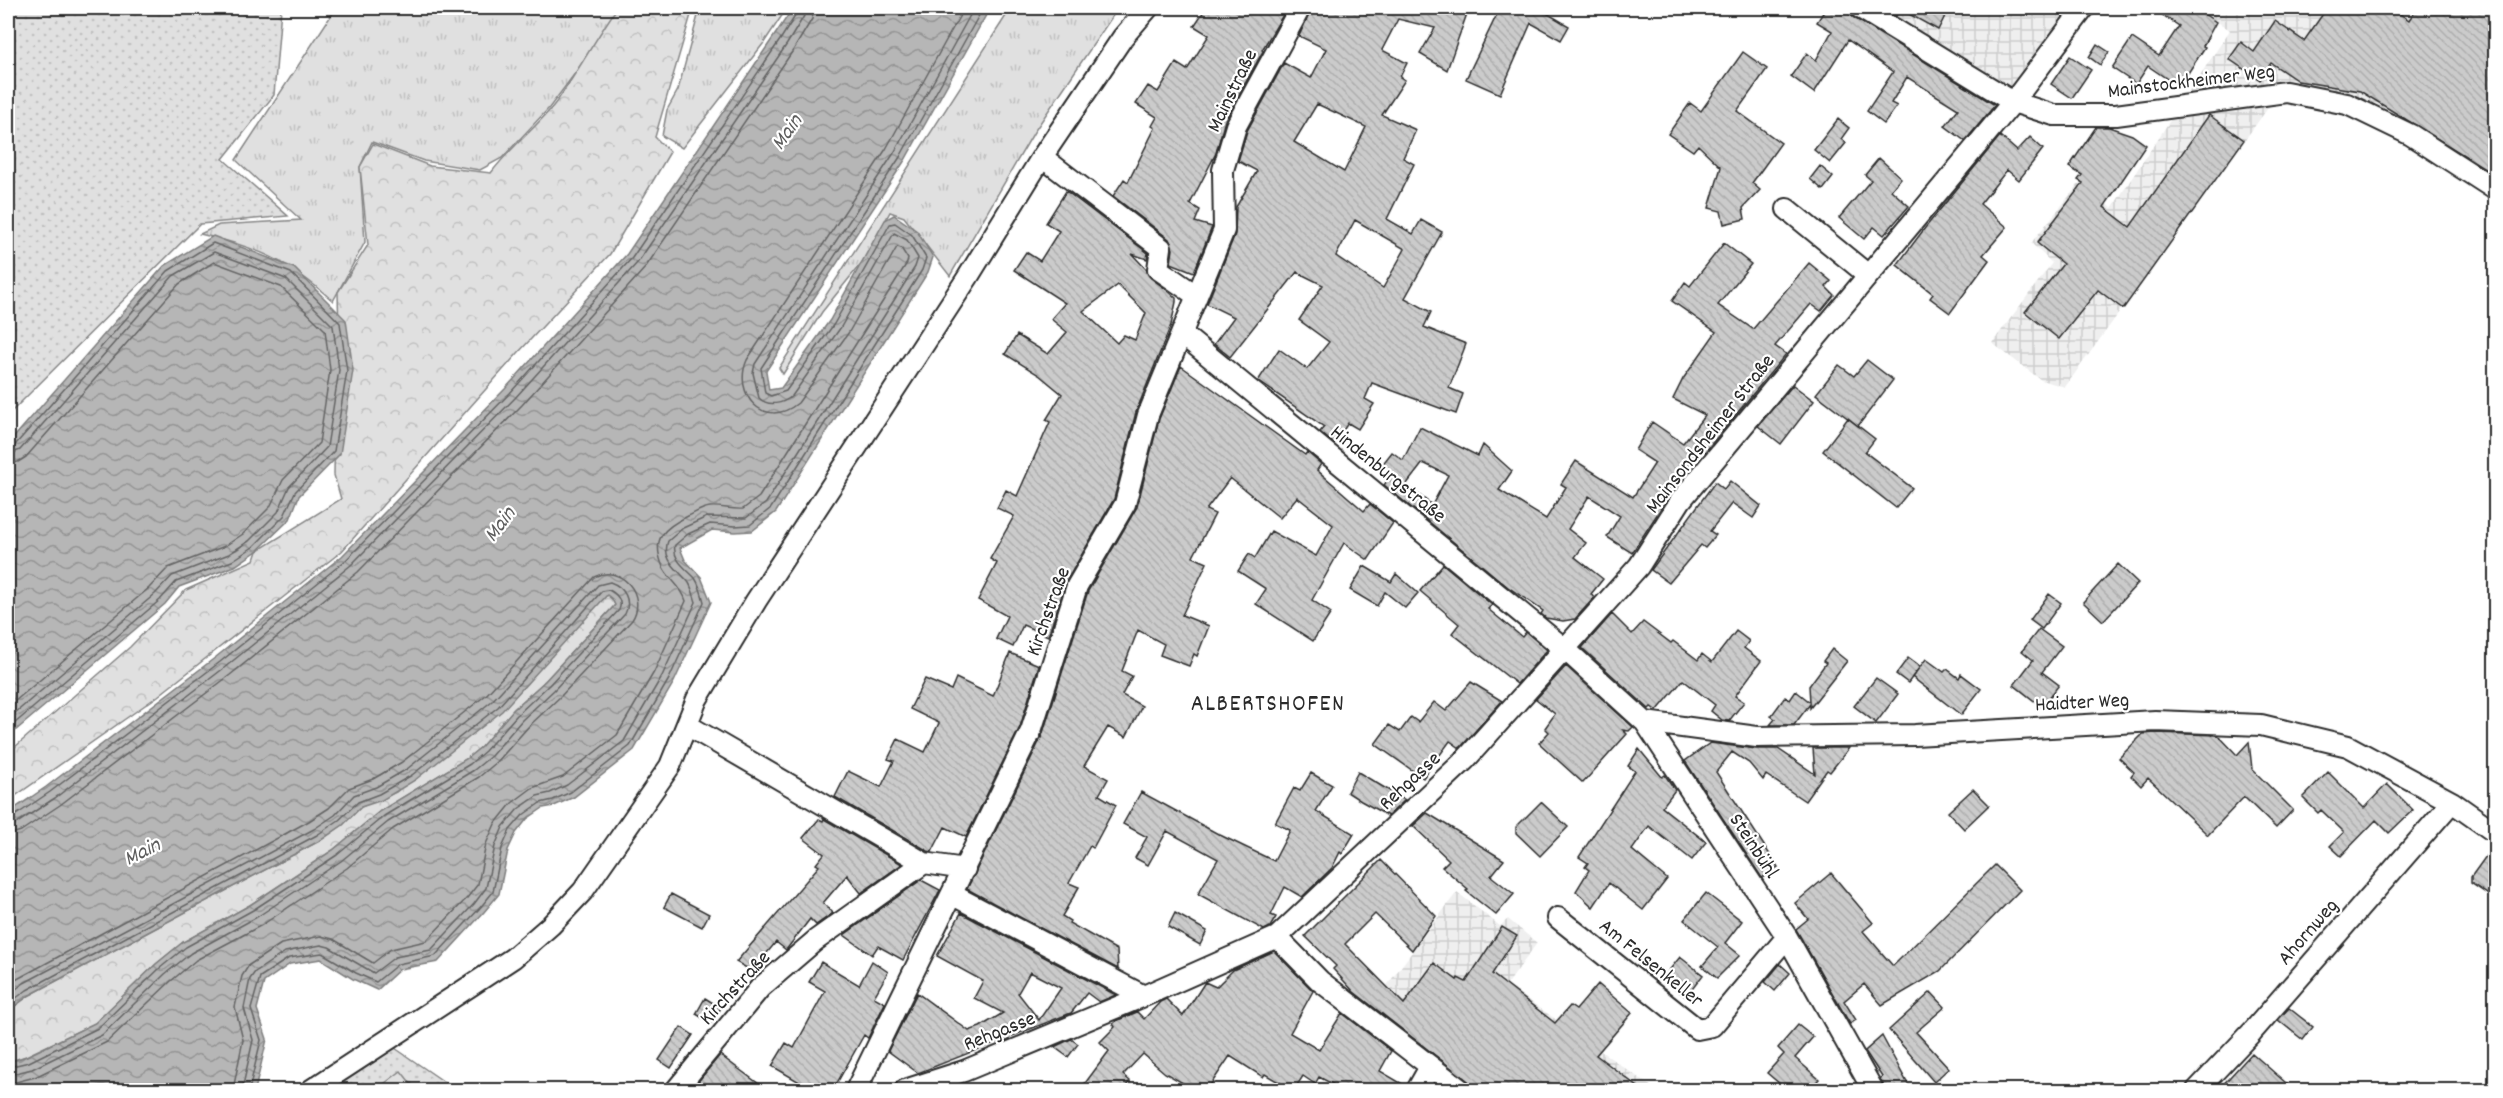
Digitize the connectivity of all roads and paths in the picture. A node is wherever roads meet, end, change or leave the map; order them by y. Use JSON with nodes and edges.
{"nodes":[{"id":1,"x":1148,"y":8,"type":"edge"},
{"id":2,"x":1300,"y":8,"type":"edge"},
{"id":3,"x":1860,"y":8,"type":"edge"},
{"id":4,"x":2084,"y":8,"type":"edge"},
{"id":5,"x":2013,"y":102,"type":"junction"},
{"id":6,"x":1042,"y":157,"type":"junction"},
{"id":7,"x":2496,"y":190,"type":"edge"},
{"id":8,"x":1787,"y":209,"type":"dead end"},
{"id":9,"x":1868,"y":275,"type":"junction"},
{"id":10,"x":1197,"y":296,"type":"junction"},
{"id":11,"x":1182,"y":334,"type":"junction"},
{"id":12,"x":1566,"y":650,"type":"junction"},
{"id":13,"x":1645,"y":722,"type":"junction"},
{"id":14,"x":687,"y":725,"type":"junction"},
{"id":15,"x":2452,"y":802,"type":"junction"},
{"id":16,"x":2496,"y":833,"type":"edge"},
{"id":17,"x":924,"y":863,"type":"junction"},
{"id":18,"x":965,"y":869,"type":"junction"},
{"id":19,"x":953,"y":895,"type":"junction"},
{"id":20,"x":1558,"y":918,"type":"dead end"},
{"id":21,"x":1277,"y":937,"type":"junction"},
{"id":22,"x":1787,"y":937,"type":"junction"},
{"id":23,"x":1144,"y":996,"type":"junction"},
{"id":24,"x":1430,"y":1067,"type":"junction"},
{"id":25,"x":311,"y":1090,"type":"edge"},
{"id":26,"x":676,"y":1090,"type":"edge"},
{"id":27,"x":856,"y":1090,"type":"edge"},
{"id":28,"x":905,"y":1090,"type":"edge"},
{"id":29,"x":1417,"y":1090,"type":"edge"},
{"id":30,"x":1461,"y":1090,"type":"edge"},
{"id":31,"x":1873,"y":1090,"type":"edge"},
{"id":32,"x":2197,"y":1090,"type":"edge"}],
"edges":[{"from":1,"to":6,"type":"street"},
{"from":2,"to":10,"type":"street","name":"Mainstraße"},
{"from":3,"to":5,"type":"street","name":"Mainstockheimer Weg"},
{"from":4,"to":5,"type":"street","name":"Mainsondsheimer Straße"},
{"from":5,"to":7,"type":"street","name":"Mainstockheimer Weg"},
{"from":5,"to":9,"type":"street","name":"Mainsondsheimer Straße"},
{"from":6,"to":10,"type":"street"},
{"from":6,"to":14,"type":"street"},
{"from":8,"to":9,"type":"street"},
{"from":9,"to":12,"type":"street","name":"Mainsondsheimer Straße"},
{"from":10,"to":11,"type":"street","name":"Mainstraße"},
{"from":11,"to":12,"type":"street","name":"Hindenburgstraße"},
{"from":11,"to":18,"type":"street","name":"Kirchstraße"},
{"from":12,"to":13,"type":"street","name":"Steinbühl"},
{"from":12,"to":21,"type":"street","name":"Rehgasse"},
{"from":13,"to":15,"type":"street","name":"Haidter Weg"},
{"from":13,"to":22,"type":"street","name":"Steinbühl"},
{"from":14,"to":17,"type":"street"},
{"from":14,"to":25,"type":"street"},
{"from":15,"to":16,"type":"street","name":"Haidter Weg"},
{"from":15,"to":32,"type":"street","name":"Ahornweg"},
{"from":17,"to":18,"type":"street"},
{"from":17,"to":26,"type":"street","name":"Kirchstraße"},
{"from":18,"to":19,"type":"street","name":"Kirchstraße"},
{"from":19,"to":23,"type":"street"},
{"from":19,"to":27,"type":"street","name":"Kirchstraße"},
{"from":20,"to":22,"type":"street","name":"Am Felsenkeller"},
{"from":21,"to":23,"type":"street","name":"Rehgasse"},
{"from":21,"to":24,"type":"street"},
{"from":22,"to":31,"type":"street","name":"Steinbühl"},
{"from":23,"to":28,"type":"street","name":"Rehgasse"},
{"from":24,"to":29,"type":"street"},
{"from":24,"to":30,"type":"street"}]}
